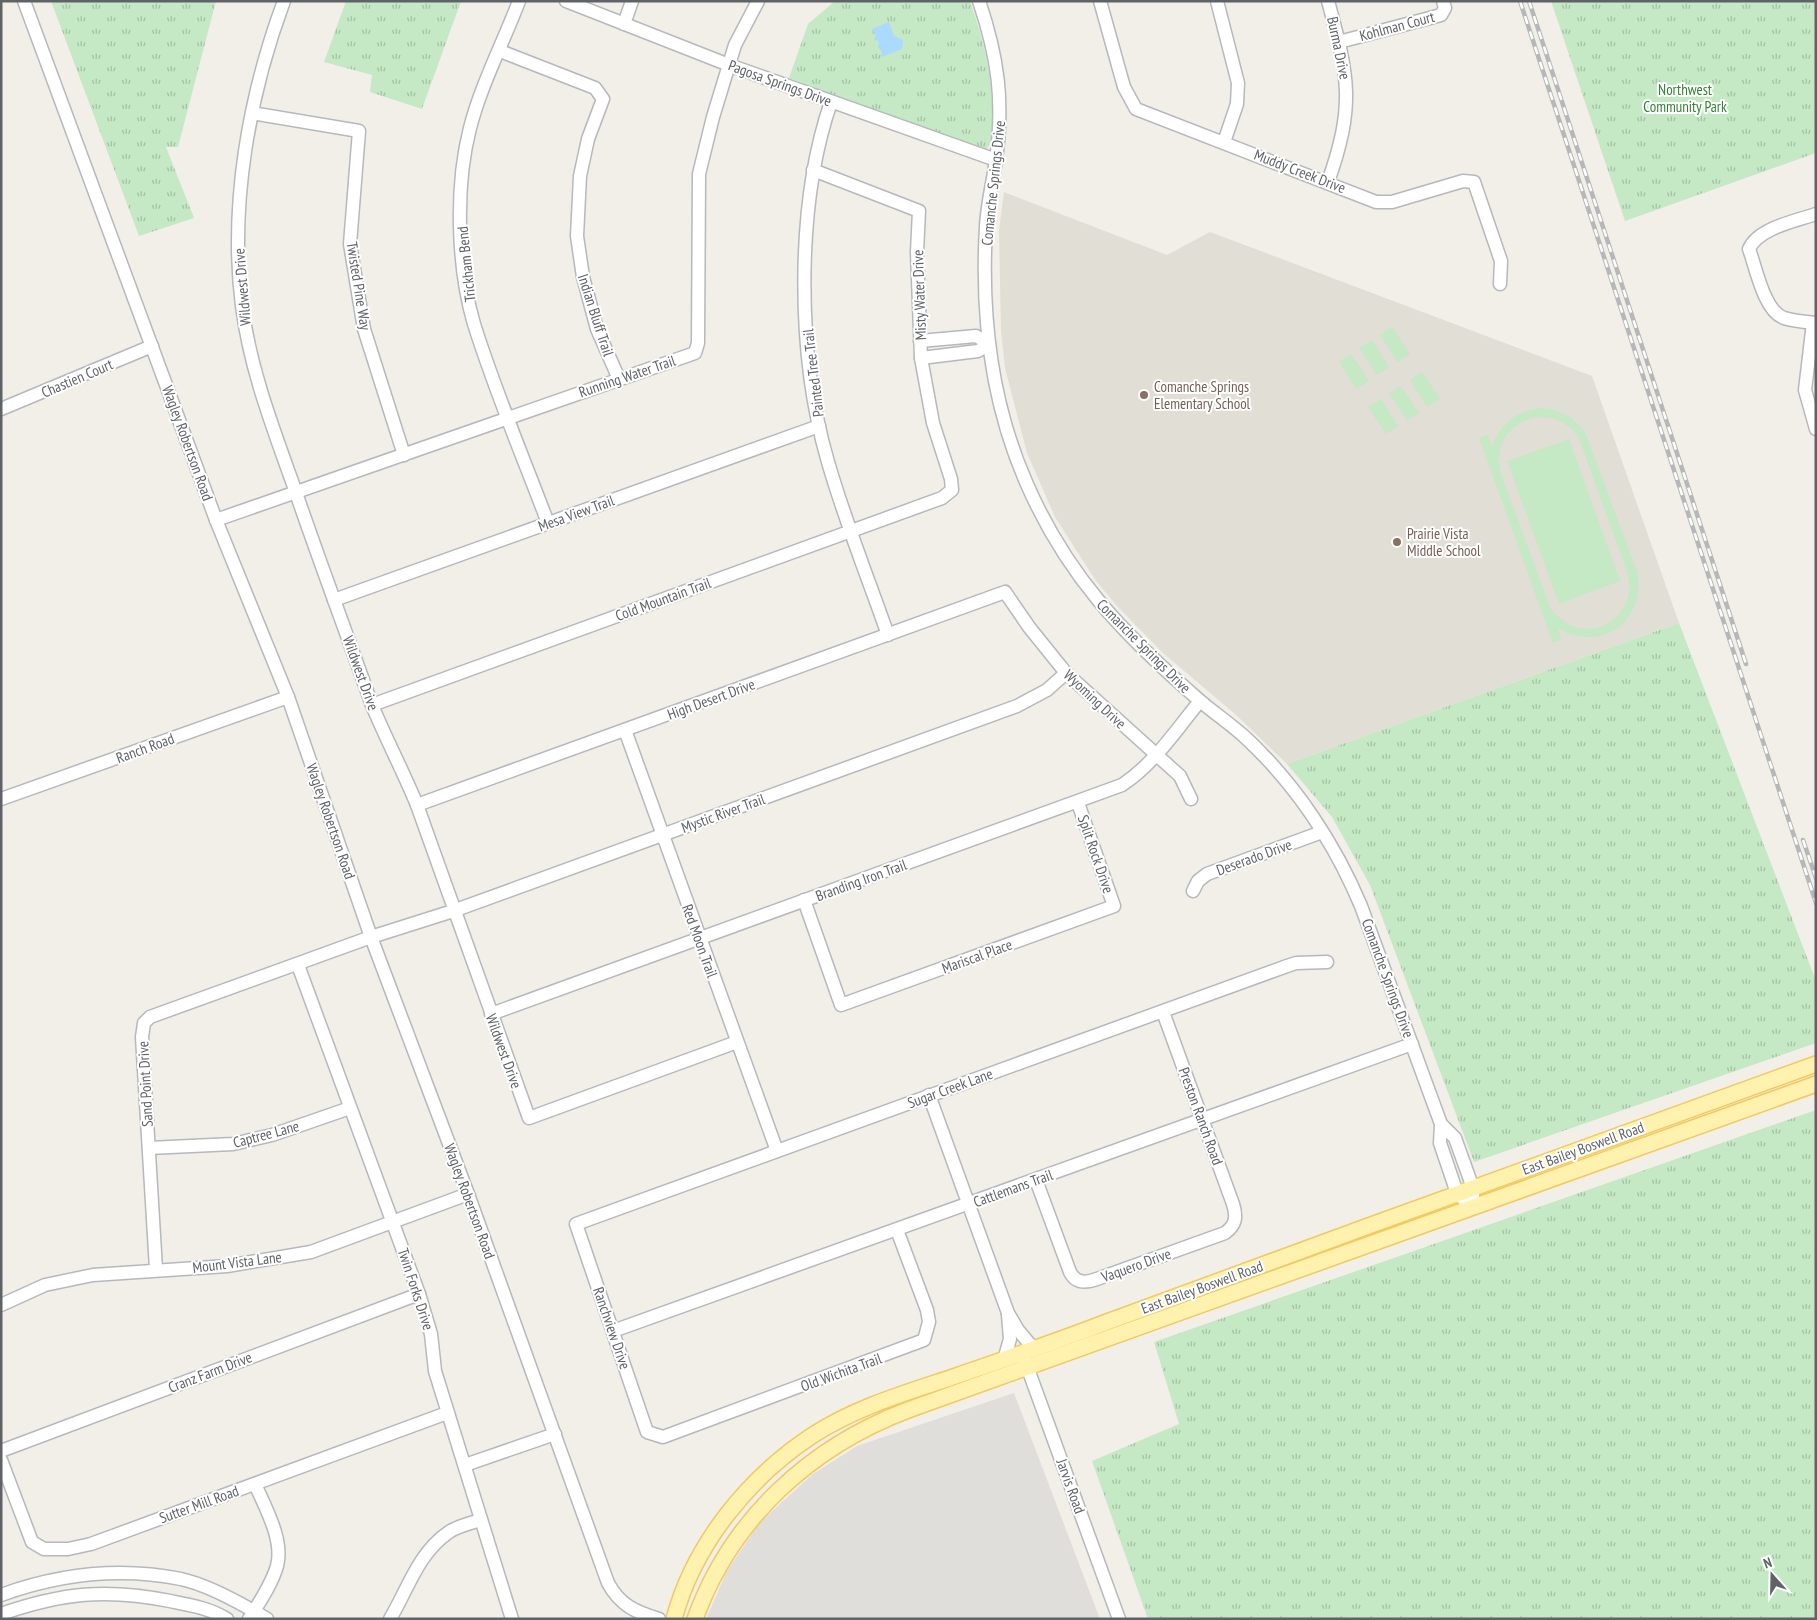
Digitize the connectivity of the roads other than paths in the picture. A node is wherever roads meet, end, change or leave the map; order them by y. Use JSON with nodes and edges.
{"nodes":[{"id":1,"x":24,"y":1,"type":"edge"},
{"id":2,"x":284,"y":1,"type":"edge"},
{"id":3,"x":520,"y":1,"type":"edge"},
{"id":4,"x":566,"y":1,"type":"edge"},
{"id":5,"x":632,"y":1,"type":"edge"},
{"id":6,"x":758,"y":1,"type":"edge"},
{"id":7,"x":979,"y":1,"type":"edge"},
{"id":8,"x":1100,"y":1,"type":"edge"},
{"id":9,"x":1217,"y":1,"type":"edge"},
{"id":10,"x":1328,"y":1,"type":"edge"},
{"id":11,"x":1444,"y":1,"type":"edge"},
{"id":12,"x":624,"y":24,"type":"junction"},
{"id":13,"x":1339,"y":42,"type":"junction"},
{"id":14,"x":500,"y":50,"type":"junction"},
{"id":15,"x":729,"y":65,"type":"junction"},
{"id":16,"x":831,"y":102,"type":"junction"},
{"id":17,"x":252,"y":113,"type":"junction"},
{"id":18,"x":1224,"y":142,"type":"junction"},
{"id":19,"x":996,"y":160,"type":"junction"},
{"id":20,"x":813,"y":170,"type":"junction"},
{"id":21,"x":1328,"y":182,"type":"junction"},
{"id":22,"x":1816,"y":214,"type":"edge"},
{"id":23,"x":1500,"y":284,"type":"dead end"},
{"id":24,"x":1814,"y":323,"type":"edge"},
{"id":25,"x":920,"y":341,"type":"junction"},
{"id":26,"x":989,"y":344,"type":"junction"},
{"id":27,"x":152,"y":346,"type":"junction"},
{"id":28,"x":921,"y":358,"type":"junction"},
{"id":29,"x":618,"y":379,"type":"junction"},
{"id":30,"x":1,"y":409,"type":"edge"},
{"id":31,"x":508,"y":417,"type":"junction"},
{"id":32,"x":819,"y":426,"type":"junction"},
{"id":33,"x":1816,"y":429,"type":"edge"},
{"id":34,"x":404,"y":455,"type":"junction"},
{"id":35,"x":952,"y":490,"type":"joint"},
{"id":36,"x":296,"y":494,"type":"junction"},
{"id":37,"x":216,"y":520,"type":"junction"},
{"id":38,"x":548,"y":523,"type":"junction"},
{"id":39,"x":851,"y":531,"type":"junction"},
{"id":40,"x":1005,"y":592,"type":"joint"},
{"id":41,"x":334,"y":600,"type":"junction"},
{"id":42,"x":888,"y":635,"type":"junction"},
{"id":43,"x":1066,"y":673,"type":"junction"},
{"id":44,"x":288,"y":696,"type":"junction"},
{"id":45,"x":1200,"y":701,"type":"junction"},
{"id":46,"x":372,"y":705,"type":"junction"},
{"id":47,"x":625,"y":730,"type":"junction"},
{"id":48,"x":1156,"y":755,"type":"junction"},
{"id":49,"x":1,"y":799,"type":"edge"},
{"id":50,"x":1191,"y":799,"type":"dead end"},
{"id":51,"x":1078,"y":802,"type":"junction"},
{"id":52,"x":417,"y":805,"type":"junction"},
{"id":53,"x":1322,"y":832,"type":"junction"},
{"id":54,"x":663,"y":835,"type":"junction"},
{"id":55,"x":1193,"y":891,"type":"dead end"},
{"id":56,"x":804,"y":900,"type":"junction"},
{"id":57,"x":1114,"y":906,"type":"joint"},
{"id":58,"x":453,"y":911,"type":"junction"},
{"id":59,"x":371,"y":937,"type":"junction"},
{"id":60,"x":699,"y":939,"type":"junction"},
{"id":61,"x":1327,"y":962,"type":"dead end"},
{"id":62,"x":298,"y":965,"type":"junction"},
{"id":63,"x":1163,"y":1012,"type":"junction"},
{"id":64,"x":491,"y":1014,"type":"junction"},
{"id":65,"x":737,"y":1042,"type":"junction"},
{"id":66,"x":1412,"y":1044,"type":"junction"},
{"id":67,"x":1816,"y":1064,"type":"edge"},
{"id":68,"x":1816,"y":1084,"type":"edge"},
{"id":69,"x":929,"y":1095,"type":"junction"},
{"id":70,"x":350,"y":1108,"type":"junction"},
{"id":71,"x":1202,"y":1120,"type":"junction"},
{"id":72,"x":1661,"y":1120,"type":"junction"},
{"id":73,"x":1441,"y":1124,"type":"junction"},
{"id":74,"x":1667,"y":1138,"type":"junction"},
{"id":75,"x":149,"y":1148,"type":"junction"},
{"id":76,"x":777,"y":1151,"type":"junction"},
{"id":77,"x":1036,"y":1180,"type":"junction"},
{"id":78,"x":1473,"y":1188,"type":"junction"},
{"id":79,"x":1457,"y":1193,"type":"junction"},
{"id":80,"x":468,"y":1194,"type":"junction"},
{"id":81,"x":969,"y":1204,"type":"junction"},
{"id":82,"x":1472,"y":1208,"type":"junction"},
{"id":83,"x":393,"y":1222,"type":"junction"},
{"id":84,"x":1235,"y":1222,"type":"joint"},
{"id":85,"x":576,"y":1224,"type":"joint"},
{"id":86,"x":897,"y":1230,"type":"junction"},
{"id":87,"x":156,"y":1269,"type":"junction"},
{"id":88,"x":419,"y":1294,"type":"junction"},
{"id":89,"x":1,"y":1305,"type":"edge"},
{"id":90,"x":1008,"y":1313,"type":"junction"},
{"id":91,"x":613,"y":1331,"type":"junction"},
{"id":92,"x":1028,"y":1357,"type":"junction"},
{"id":93,"x":1004,"y":1360,"type":"junction"},
{"id":94,"x":447,"y":1413,"type":"junction"},
{"id":95,"x":648,"y":1432,"type":"joint"},
{"id":96,"x":554,"y":1434,"type":"junction"},
{"id":97,"x":1,"y":1451,"type":"edge"},
{"id":98,"x":1,"y":1460,"type":"edge"},
{"id":99,"x":464,"y":1465,"type":"junction"},
{"id":100,"x":255,"y":1484,"type":"junction"},
{"id":101,"x":481,"y":1520,"type":"junction"},
{"id":102,"x":75,"y":1576,"type":"junction"},
{"id":103,"x":1,"y":1595,"type":"edge"},
{"id":104,"x":76,"y":1595,"type":"junction"},
{"id":105,"x":1,"y":1614,"type":"edge"},
{"id":106,"x":251,"y":1615,"type":"edge"},
{"id":107,"x":227,"y":1619,"type":"edge"},
{"id":108,"x":268,"y":1619,"type":"edge"},
{"id":109,"x":390,"y":1619,"type":"edge"},
{"id":110,"x":512,"y":1619,"type":"edge"},
{"id":111,"x":658,"y":1619,"type":"edge"},
{"id":112,"x":674,"y":1619,"type":"edge"},
{"id":113,"x":695,"y":1619,"type":"edge"},
{"id":114,"x":1119,"y":1619,"type":"edge"}],
"edges":[{"from":1,"to":27,"type":"street","name":"Wagley Robertson Road"},
{"from":2,"to":17,"type":"street","name":"Wildwest Drive"},
{"from":3,"to":14,"type":"street","name":"Trickham Bend"},
{"from":4,"to":12,"type":"street","name":"Pagosa Springs Drive"},
{"from":5,"to":12,"type":"street"},
{"from":6,"to":15,"type":"street","name":"Running Water Trail"},
{"from":7,"to":19,"type":"street","name":"Comanche Springs Drive"},
{"from":8,"to":18,"type":"street","name":"Muddy Creek Drive"},
{"from":9,"to":18,"type":"street"},
{"from":10,"to":13,"type":"street","name":"Burma Drive"},
{"from":11,"to":13,"type":"street","name":"Kohlman Court"},
{"from":12,"to":15,"type":"street","name":"Pagosa Springs Drive"},
{"from":13,"to":21,"type":"street","name":"Burma Drive"},
{"from":14,"to":29,"type":"street","name":"Indian Bluff Trail"},
{"from":14,"to":31,"type":"street","name":"Trickham Bend"},
{"from":15,"to":16,"type":"street","name":"Pagosa Springs Drive"},
{"from":15,"to":29,"type":"street","name":"Running Water Trail"},
{"from":16,"to":19,"type":"street","name":"Pagosa Springs Drive"},
{"from":16,"to":20,"type":"street","name":"Painted Tree Trail"},
{"from":17,"to":34,"type":"street","name":"Twisted Pine Way"},
{"from":17,"to":36,"type":"street","name":"Wildwest Drive"},
{"from":18,"to":21,"type":"street","name":"Muddy Creek Drive"},
{"from":19,"to":26,"type":"street","name":"Comanche Springs Drive"},
{"from":20,"to":25,"type":"street","name":"Misty Water Drive"},
{"from":20,"to":32,"type":"street","name":"Painted Tree Trail"},
{"from":21,"to":23,"type":"street","name":"Muddy Creek Drive"},
{"from":22,"to":24,"type":"street"},
{"from":24,"to":33,"type":"street"},
{"from":25,"to":26,"type":"street"},
{"from":25,"to":28,"type":"street","name":"Misty Water Drive"},
{"from":26,"to":28,"type":"street"},
{"from":26,"to":45,"type":"street","name":"Comanche Springs Drive"},
{"from":27,"to":30,"type":"street","name":"Chastien Court"},
{"from":27,"to":37,"type":"street","name":"Wagley Robertson Road"},
{"from":28,"to":35,"type":"street","name":"Misty Water Drive"},
{"from":29,"to":31,"type":"street","name":"Running Water Trail"},
{"from":31,"to":34,"type":"street","name":"Running Water Trail"},
{"from":31,"to":38,"type":"street","name":"Trickham Bend"},
{"from":32,"to":38,"type":"street","name":"Mesa View Trail"},
{"from":32,"to":39,"type":"street","name":"Painted Tree Trail"},
{"from":34,"to":36,"type":"street","name":"Running Water Trail"},
{"from":35,"to":39,"type":"street","name":"Cold Mountain Trail"},
{"from":36,"to":37,"type":"street","name":"Running Water Trail"},
{"from":36,"to":41,"type":"street","name":"Wildwest Drive"},
{"from":37,"to":44,"type":"street","name":"Wagley Robertson Road"},
{"from":38,"to":41,"type":"street","name":"Mesa View Trail"},
{"from":39,"to":42,"type":"street","name":"Painted Tree Trail"},
{"from":39,"to":46,"type":"street","name":"Cold Mountain Trail"},
{"from":40,"to":42,"type":"street","name":"High Desert Drive"},
{"from":40,"to":43,"type":"street","name":"Wyoming Drive"},
{"from":41,"to":46,"type":"street","name":"Wildwest Drive"},
{"from":42,"to":47,"type":"street","name":"High Desert Drive"},
{"from":43,"to":48,"type":"street","name":"Wyoming Drive"},
{"from":43,"to":54,"type":"street","name":"Mystic River Trail"},
{"from":44,"to":49,"type":"street","name":"Ranch Road"},
{"from":44,"to":59,"type":"street","name":"Wagley Robertson Road"},
{"from":45,"to":48,"type":"street","name":"Branding Iron Trail"},
{"from":45,"to":53,"type":"street","name":"Comanche Springs Drive"},
{"from":46,"to":52,"type":"street","name":"Wildwest Drive"},
{"from":47,"to":52,"type":"street","name":"High Desert Drive"},
{"from":47,"to":54,"type":"street","name":"Red Moon Trail"},
{"from":48,"to":50,"type":"street","name":"Wyoming Drive"},
{"from":48,"to":51,"type":"street","name":"Branding Iron Trail"},
{"from":51,"to":56,"type":"street","name":"Branding Iron Trail"},
{"from":51,"to":57,"type":"street","name":"Split Rock Drive"},
{"from":52,"to":58,"type":"street","name":"Wildwest Drive"},
{"from":53,"to":55,"type":"street","name":"Deserado Drive"},
{"from":53,"to":66,"type":"street","name":"Comanche Springs Drive"},
{"from":54,"to":58,"type":"street","name":"Mystic River Trail"},
{"from":54,"to":60,"type":"street","name":"Red Moon Trail"},
{"from":56,"to":57,"type":"street","name":"Mariscal Place"},
{"from":56,"to":60,"type":"street","name":"Branding Iron Trail"},
{"from":58,"to":59,"type":"street","name":"Mystic River Trail"},
{"from":58,"to":64,"type":"street","name":"Wildwest Drive"},
{"from":59,"to":62,"type":"street","name":"Sand Point Drive"},
{"from":59,"to":80,"type":"street","name":"Wagley Robertson Road"},
{"from":60,"to":64,"type":"street","name":"Branding Iron Trail"},
{"from":60,"to":65,"type":"street","name":"Red Moon Trail"},
{"from":61,"to":63,"type":"street","name":"Sugar Creek Lane"},
{"from":62,"to":70,"type":"street","name":"Twin Forks Drive"},
{"from":62,"to":75,"type":"street","name":"Sand Point Drive"},
{"from":63,"to":69,"type":"street","name":"Sugar Creek Lane"},
{"from":63,"to":71,"type":"street","name":"Preston Ranch Road"},
{"from":64,"to":65,"type":"street","name":"Wildwest Drive"},
{"from":65,"to":76,"type":"street","name":"Red Moon Trail"},
{"from":66,"to":71,"type":"street","name":"Cattlemans Trail"},
{"from":66,"to":73,"type":"street","name":"Comanche Springs Drive"},
{"from":67,"to":72,"type":"main road","name":"East Bailey Boswell Road"},
{"from":68,"to":74,"type":"main road","name":"East Bailey Boswell Road"},
{"from":69,"to":76,"type":"street","name":"Sugar Creek Lane"},
{"from":69,"to":81,"type":"street"},
{"from":70,"to":75,"type":"street","name":"Captree Lane"},
{"from":70,"to":83,"type":"street","name":"Twin Forks Drive"},
{"from":71,"to":77,"type":"street","name":"Cattlemans Trail"},
{"from":71,"to":84,"type":"street","name":"Preston Ranch Road"},
{"from":72,"to":74,"type":"main road"},
{"from":72,"to":78,"type":"main road","name":"East Bailey Boswell Road"},
{"from":73,"to":78,"type":"street","name":"Comanche Springs Drive"},
{"from":73,"to":79,"type":"street","name":"Comanche Springs Drive"},
{"from":74,"to":82,"type":"main road","name":"East Bailey Boswell Road"},
{"from":75,"to":87,"type":"street","name":"Sand Point Drive"},
{"from":76,"to":85,"type":"street","name":"Sugar Creek Lane"},
{"from":77,"to":81,"type":"street","name":"Cattlemans Trail"},
{"from":77,"to":84,"type":"street","name":"Vaquero Drive"},
{"from":78,"to":79,"type":"main road","name":"East Bailey Boswell Road"},
{"from":78,"to":82,"type":"street","name":"Comanche Springs Drive"},
{"from":79,"to":82,"type":"street","name":"Comanche Springs Drive"},
{"from":79,"to":92,"type":"main road","name":"East Bailey Boswell Road"},
{"from":80,"to":83,"type":"street","name":"Mount Vista Lane"},
{"from":80,"to":96,"type":"street","name":"Wagley Robertson Road"},
{"from":81,"to":86,"type":"street","name":"Cattlemans Trail"},
{"from":81,"to":90,"type":"street"},
{"from":82,"to":92,"type":"main road","name":"East Bailey Boswell Road"},
{"from":83,"to":87,"type":"street","name":"Mount Vista Lane"},
{"from":83,"to":88,"type":"street","name":"Twin Forks Drive"},
{"from":85,"to":91,"type":"street","name":"Ranchview Drive"},
{"from":86,"to":91,"type":"street","name":"Cattlemans Trail"},
{"from":86,"to":95,"type":"street","name":"Old Wichita Trail"},
{"from":87,"to":89,"type":"street","name":"Mount Vista Lane"},
{"from":88,"to":94,"type":"street","name":"Twin Forks Drive"},
{"from":88,"to":97,"type":"street","name":"Cranz Farm Drive"},
{"from":90,"to":92,"type":"street"},
{"from":90,"to":93,"type":"street"},
{"from":91,"to":95,"type":"street","name":"Ranchview Drive"},
{"from":92,"to":93,"type":"main road","name":"East Bailey Boswell Road"},
{"from":92,"to":113,"type":"main road","name":"East Bailey Boswell Road"},
{"from":92,"to":114,"type":"street","name":"Jarvis Road"},
{"from":93,"to":112,"type":"main road","name":"East Bailey Boswell Road"},
{"from":94,"to":99,"type":"street","name":"Twin Forks Drive"},
{"from":94,"to":100,"type":"street","name":"Sutter Mill Road"},
{"from":96,"to":99,"type":"street"},
{"from":96,"to":111,"type":"street","name":"Wagley Robertson Road"},
{"from":98,"to":100,"type":"street","name":"Sutter Mill Road"},
{"from":99,"to":101,"type":"street","name":"Twin Forks Drive"},
{"from":100,"to":106,"type":"street"},
{"from":101,"to":109,"type":"street"},
{"from":101,"to":110,"type":"street","name":"Twin Forks Drive"},
{"from":102,"to":103,"type":"street"},
{"from":102,"to":104,"type":"street"},
{"from":102,"to":106,"type":"street"},
{"from":104,"to":105,"type":"street"},
{"from":104,"to":107,"type":"street"},
{"from":106,"to":108,"type":"street"}]}
